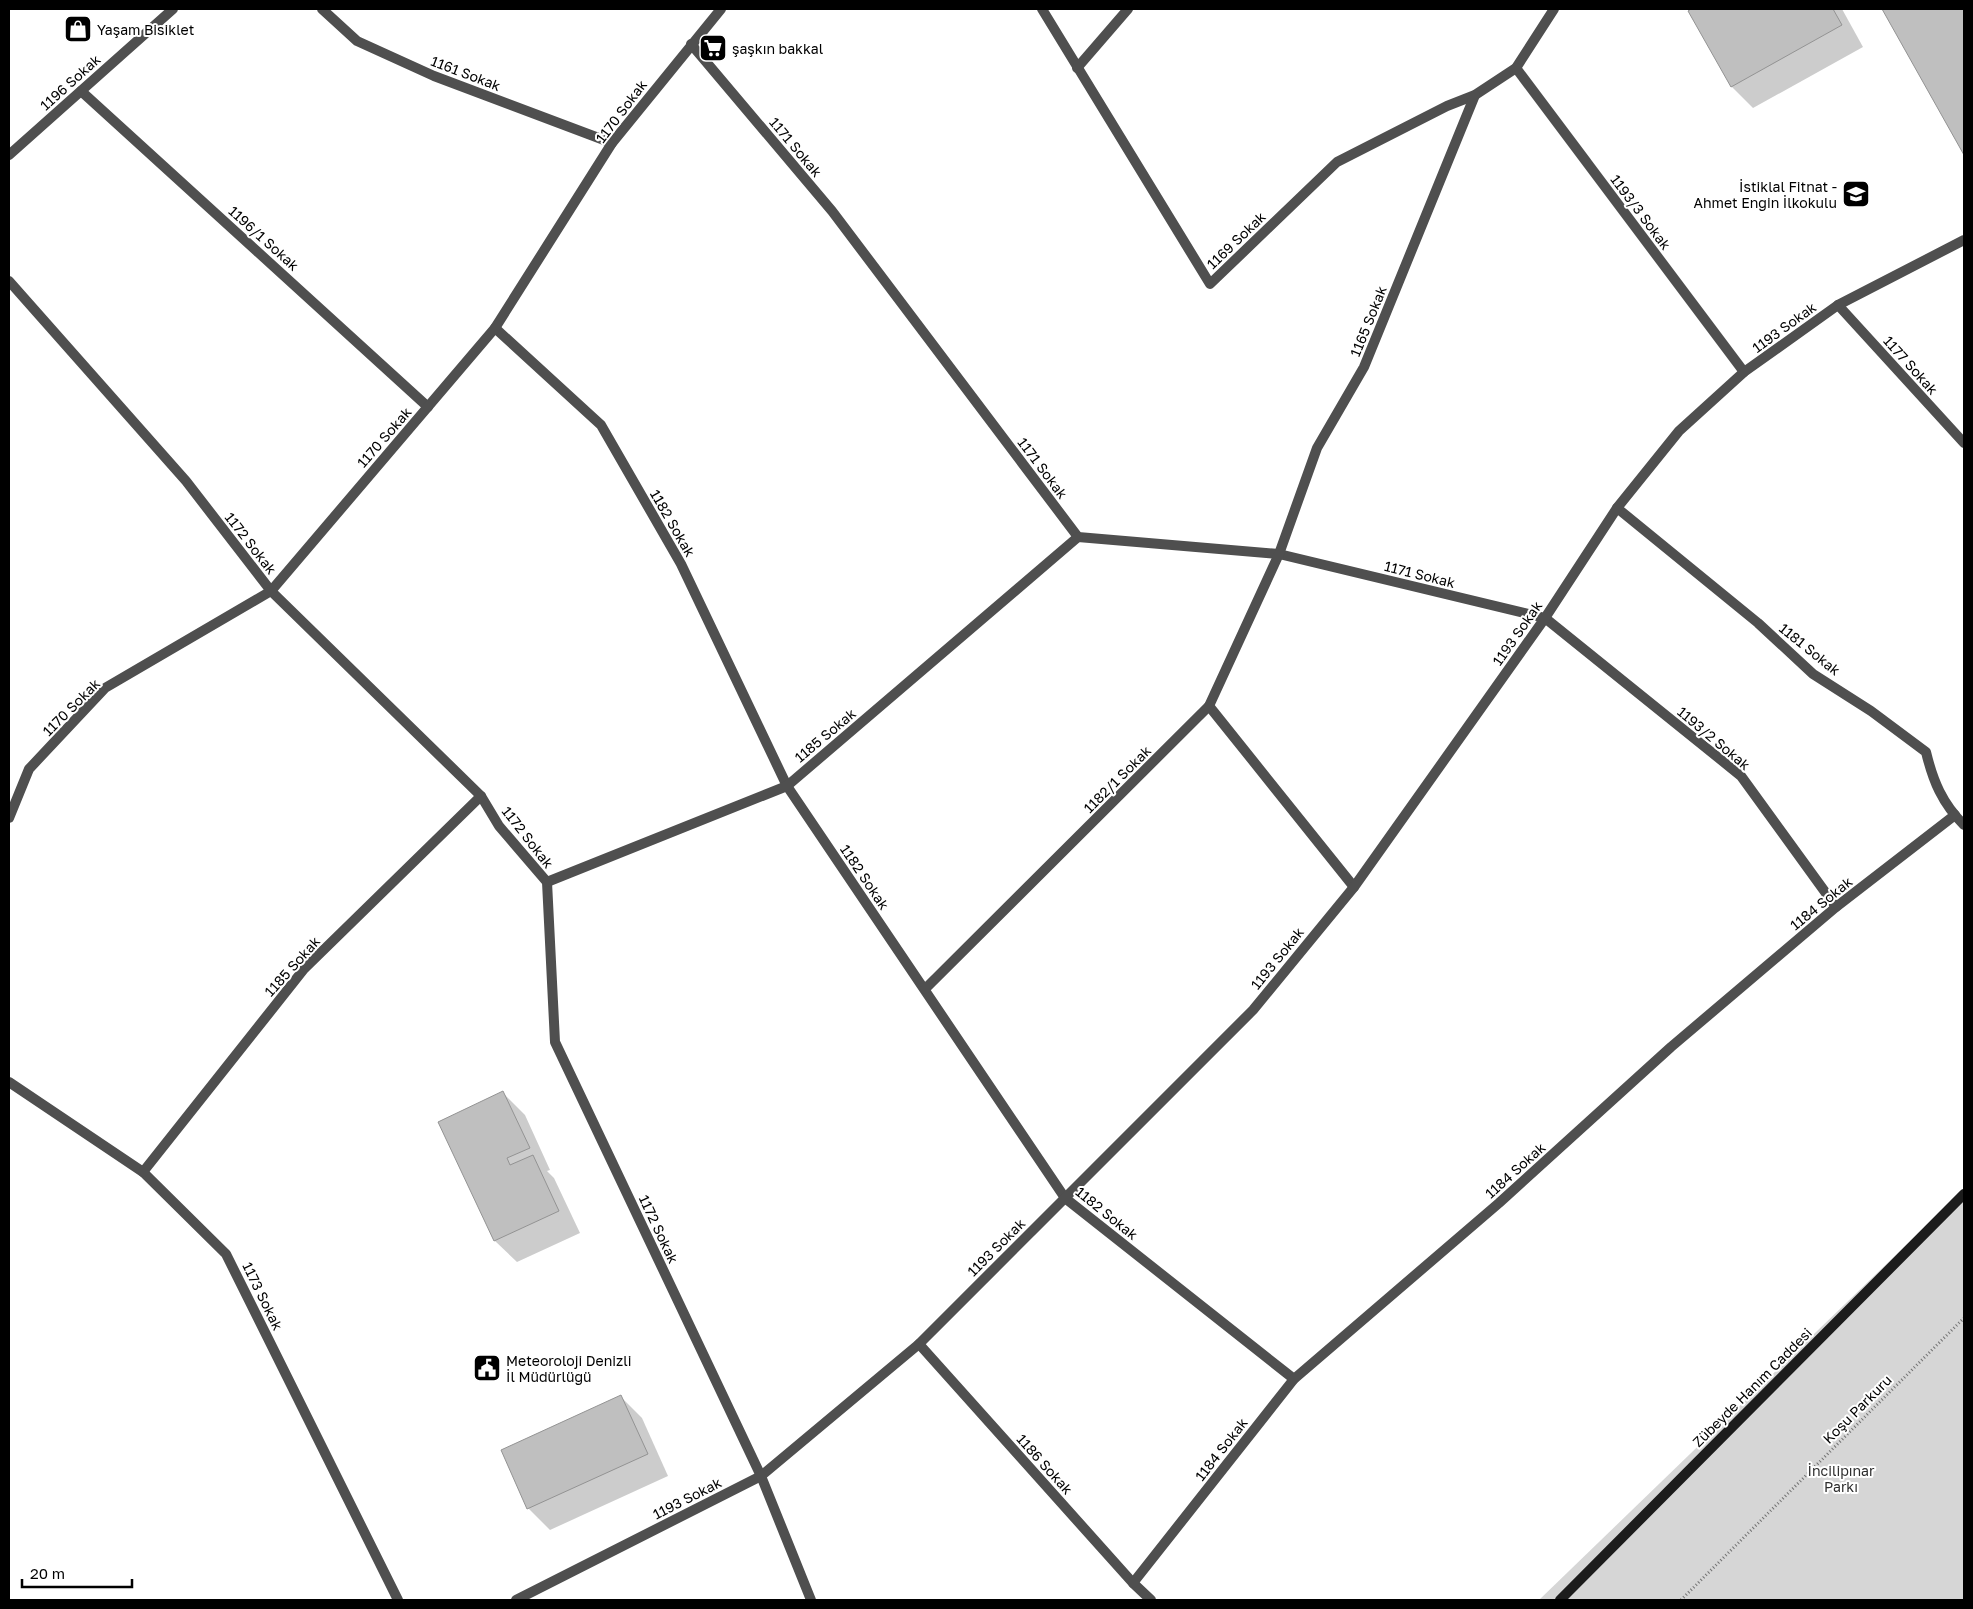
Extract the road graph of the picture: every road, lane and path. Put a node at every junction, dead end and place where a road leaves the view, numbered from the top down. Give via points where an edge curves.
1 (172, 9) edge
2 (322, 9) edge
3 (721, 9) edge
4 (1042, 9) edge
5 (1128, 9) edge
6 (1554, 9) edge
7 (690, 44) junction
8 (1077, 68) junction
9 (1516, 68) junction
10 (81, 90) junction
11 (1476, 95) junction
12 (612, 143) junction
13 (9, 155) edge
14 (1964, 240) edge
15 (9, 281) edge
16 (1838, 305) junction
17 (495, 328) junction
18 (1744, 372) junction
19 (428, 407) junction
20 (1964, 443) edge
21 (1617, 508) junction
22 (1078, 537) junction
23 (1279, 554) junction
24 (270, 591) junction
25 (1545, 618) junction
26 (1210, 706) junction
27 (786, 786) junction
28 (481, 796) junction
29 (1955, 815) junction
30 (9, 818) edge
31 (1964, 824) edge
32 (547, 882) junction
33 (1354, 886) junction
34 (1836, 907) junction
35 (925, 989) junction
36 (9, 1082) edge
37 (143, 1172) junction
38 (1964, 1194) edge
39 (1065, 1198) junction
40 (1964, 1318) edge
41 (919, 1344) junction
42 (1294, 1379) junction
43 (761, 1476) junction
44 (1133, 1583) junction
45 (398, 1600) edge
46 (516, 1600) edge
47 (811, 1600) edge
48 (1151, 1600) edge
49 (1560, 1600) edge
50 (1681, 1600) edge

1 - 10 street, 1196 Sokak
2 - 12 street, 1161 Sokak via 357,41 434,76
3 - 7 street, 1170 Sokak
4 - 8 street, 1169 Sokak
5 - 8 street
6 - 9 street
7 - 12 street, 1170 Sokak
7 - 22 street, 1171 Sokak via 832,211
8 - 11 street, 1169 Sokak via 1210,284 1337,162 1447,106
9 - 11 street
9 - 18 street, 1193/3 Sokak
10 - 13 street, 1196 Sokak
10 - 19 street, 1196/1 Sokak
11 - 23 street, 1165 Sokak via 1364,367 1317,448
12 - 17 street, 1170 Sokak
14 - 16 street, 1193 Sokak
15 - 24 street, 1172 Sokak via 186,481
16 - 18 street, 1193 Sokak
16 - 20 street, 1177 Sokak
17 - 19 street, 1170 Sokak
17 - 27 street, 1182 Sokak via 601,425 681,564
18 - 21 street, 1193 Sokak via 1679,430
19 - 24 street, 1170 Sokak
21 - 25 street, 1193 Sokak
21 - 29 street, 1181 Sokak via 1758,623 1813,674 1926,752 1933,782
22 - 23 street, 1171 Sokak
22 - 27 street, 1185 Sokak
23 - 25 street, 1171 Sokak
23 - 26 street, 1182/1 Sokak
24 - 28 street, 1172 Sokak
24 - 30 street, 1170 Sokak via 105,688 29,769
25 - 33 street, 1193 Sokak
25 - 34 street, 1193/2 Sokak via 1740,776
26 - 33 street
26 - 35 street, 1182/1 Sokak
27 - 32 street, 1185 Sokak
27 - 35 street, 1182 Sokak
28 - 32 street, 1172 Sokak via 499,826
28 - 37 street, 1185 Sokak via 304,969
29 - 31 street, 1181 Sokak
29 - 34 street, 1184 Sokak
32 - 43 street, 1172 Sokak via 555,1042
33 - 39 street, 1193 Sokak via 1253,1010
34 - 42 street, 1184 Sokak via 1671,1047 1499,1203
35 - 39 street, 1182 Sokak
36 - 37 street, 1173 Sokak
37 - 45 street, 1173 Sokak via 226,1254
38 - 49 main road, Zübeyde Hanım Caddesi
39 - 41 street, 1193 Sokak
39 - 42 street, 1182 Sokak
40 - 50 path, Koşu Parkuru
41 - 43 street, 1193 Sokak
41 - 44 street, 1186 Sokak
42 - 44 street, 1184 Sokak
43 - 46 street, 1193 Sokak
43 - 47 street, 1172 Sokak
44 - 48 street, 1186 Sokak

